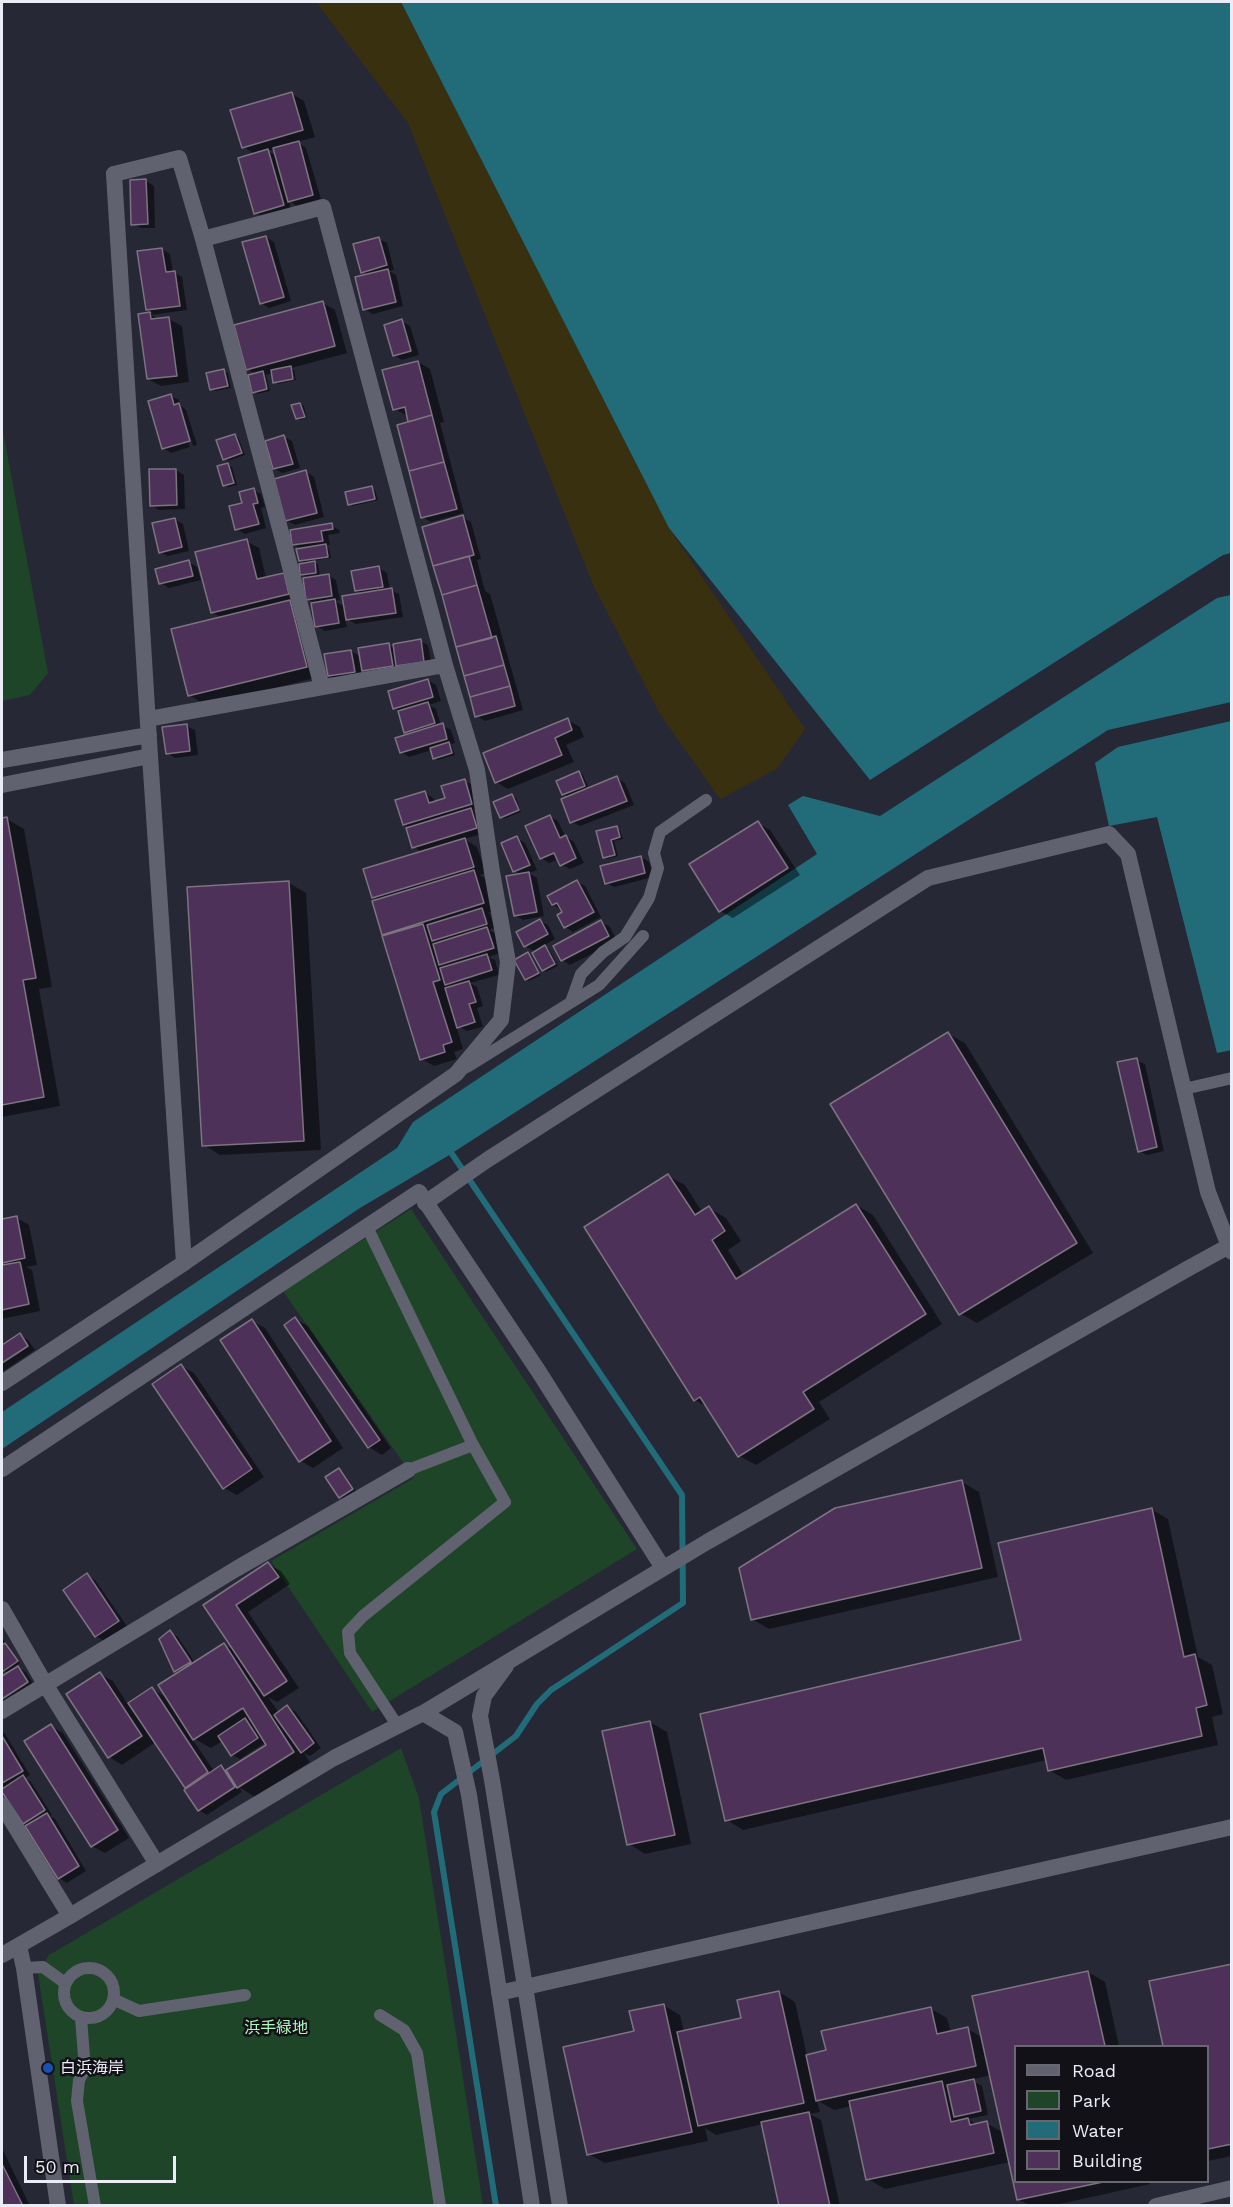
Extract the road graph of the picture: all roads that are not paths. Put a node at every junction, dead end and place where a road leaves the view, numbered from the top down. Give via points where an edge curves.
1 (203, 239) junction
2 (445, 665) junction
3 (322, 687) junction
4 (148, 727) junction
5 (150, 756) junction
6 (2, 760) edge
7 (2, 785) edge
8 (706, 800) dead end
9 (643, 936) dead end
10 (571, 1002) junction
11 (456, 1074) junction
12 (1232, 1078) edge
13 (1184, 1089) junction
14 (425, 1203) junction
15 (367, 1227) junction
16 (1231, 1247) edge
17 (184, 1263) junction
18 (2, 1383) edge
19 (473, 1445) junction
20 (2, 1469) edge
21 (408, 1470) joint
22 (663, 1568) junction
23 (2, 1609) edge
24 (512, 1658) junction
25 (45, 1684) junction
26 (454, 1694) junction
27 (2, 1711) edge
28 (423, 1713) junction
29 (480, 1716) junction
30 (397, 1725) junction
31 (2, 1805) edge
32 (1232, 1827) edge
33 (157, 1864) junction
34 (70, 1916) junction
35 (19, 1946) junction
36 (2, 1955) edge
37 (24, 1968) junction
38 (65, 1983) junction
39 (525, 1987) junction
40 (499, 1993) junction
41 (245, 1995) dead end
42 (115, 2000) junction
43 (380, 2015) dead end
44 (81, 2018) junction
45 (1232, 2188) edge
46 (58, 2205) edge
47 (95, 2205) edge
48 (440, 2205) edge
49 (532, 2205) edge
50 (560, 2205) edge
51 (1156, 2205) edge

1 - 2 street via 323,207
1 - 3 street
1 - 4 street via 179,158 114,174
2 - 3 street
2 - 11 street via 477,770 508,962 501,1020
3 - 4 street
4 - 5 street
4 - 6 street
5 - 7 street
5 - 17 street
8 - 10 lane via 660,832 654,853 658,868 648,898 625,937 581,974
9 - 10 lane via 599,985
10 - 11 lane
11 - 17 street
12 - 13 lane
13 - 14 street via 1128,854 1109,834 928,878
13 - 16 street via 1208,1192
14 - 15 street via 418,1192
14 - 22 street via 539,1372
15 - 19 lane
15 - 20 street
16 - 22 street
17 - 18 street
19 - 21 lane
19 - 30 lane via 505,1502 348,1632 350,1653
21 - 25 street
22 - 24 street
23 - 25 street
24 - 26 street
24 - 29 street via 484,1696
25 - 27 street
25 - 33 street
26 - 28 street
26 - 29 street
28 - 30 street
28 - 40 street via 455,1732 469,1795
29 - 39 street
30 - 33 street via 334,1758
31 - 34 street
32 - 39 street
33 - 34 street
34 - 35 street
35 - 36 street
35 - 37 street
37 - 38 lane via 43,1967
37 - 46 street
38 - 42 lane via 75,1971 90,1966 105,1972 114,1985
38 - 44 lane via 63,1997 69,2010
39 - 40 street
39 - 50 street
40 - 49 street
41 - 42 lane via 139,2011
42 - 44 lane via 102,2016
43 - 48 lane via 404,2030 417,2054
44 - 47 lane via 85,2069 79,2080 77,2101
45 - 51 street

